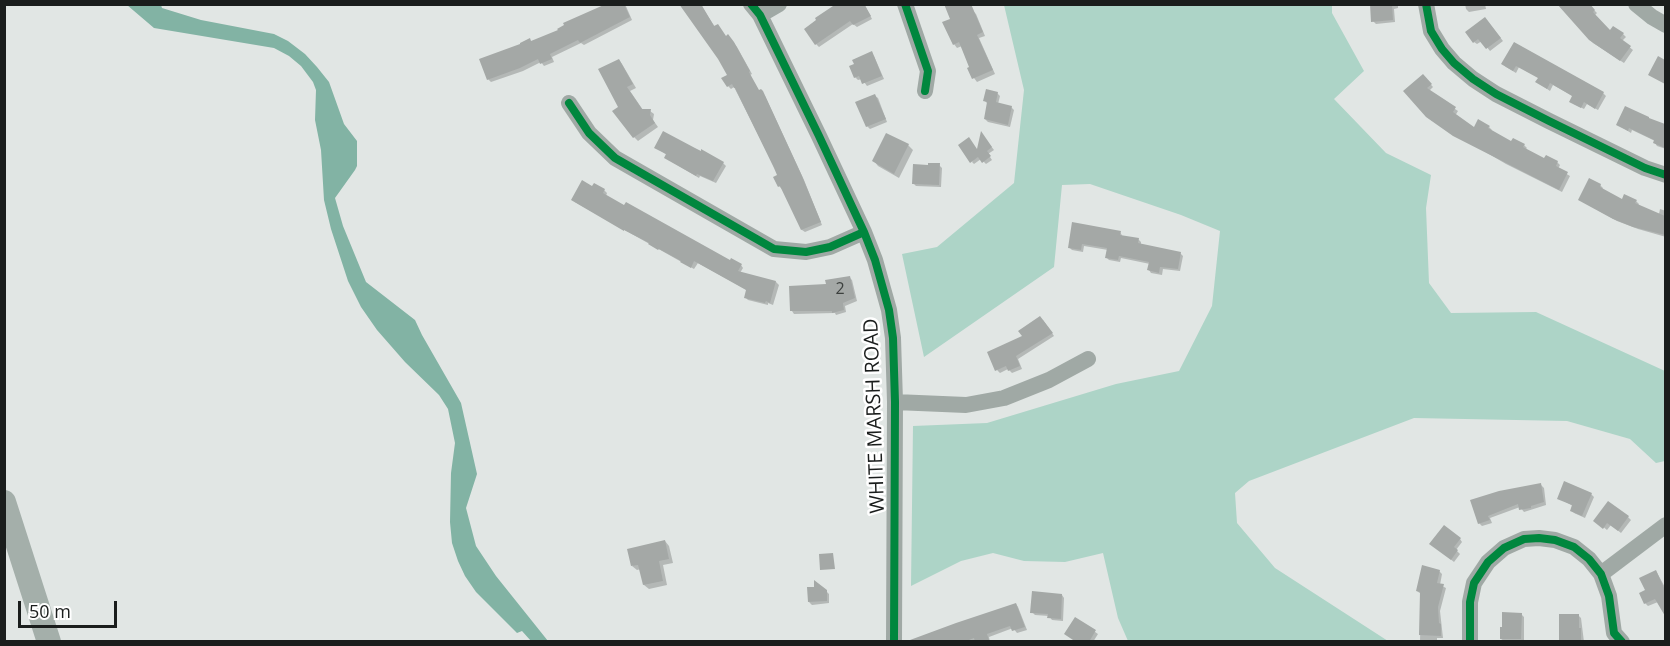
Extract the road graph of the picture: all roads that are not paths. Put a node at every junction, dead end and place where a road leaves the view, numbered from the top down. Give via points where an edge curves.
1 (779, 4) edge
2 (905, 4) edge
3 (1426, 4) edge
4 (1636, 4) edge
5 (755, 10) edge
6 (1665, 25) edge
7 (925, 91) dead end
8 (569, 103) dead end
9 (1665, 175) edge
10 (864, 232) junction
11 (1088, 359) dead end
12 (895, 402) junction
13 (4, 502) edge
14 (1665, 525) edge
15 (1601, 574) junction
16 (49, 642) edge
17 (894, 642) edge
18 (1470, 642) edge
19 (1622, 642) edge

1 - 5 street
2 - 7 street via 928,71
3 - 9 street via 1431,31 1442,49 1473,79 1538,116
4 - 6 street
5 - 10 street, WHITE MARSH ROAD
8 - 10 street via 589,133 615,158 774,249 806,252 830,247
10 - 12 street, WHITE MARSH ROAD via 889,310
11 - 12 street via 1004,398 966,405
12 - 17 street, WHITE MARSH ROAD
13 - 16 highway
14 - 15 street
15 - 18 street via 1589,559 1555,540 1524,539 1504,548 1488,562 1474,583
15 - 19 street via 1609,596 1614,633

